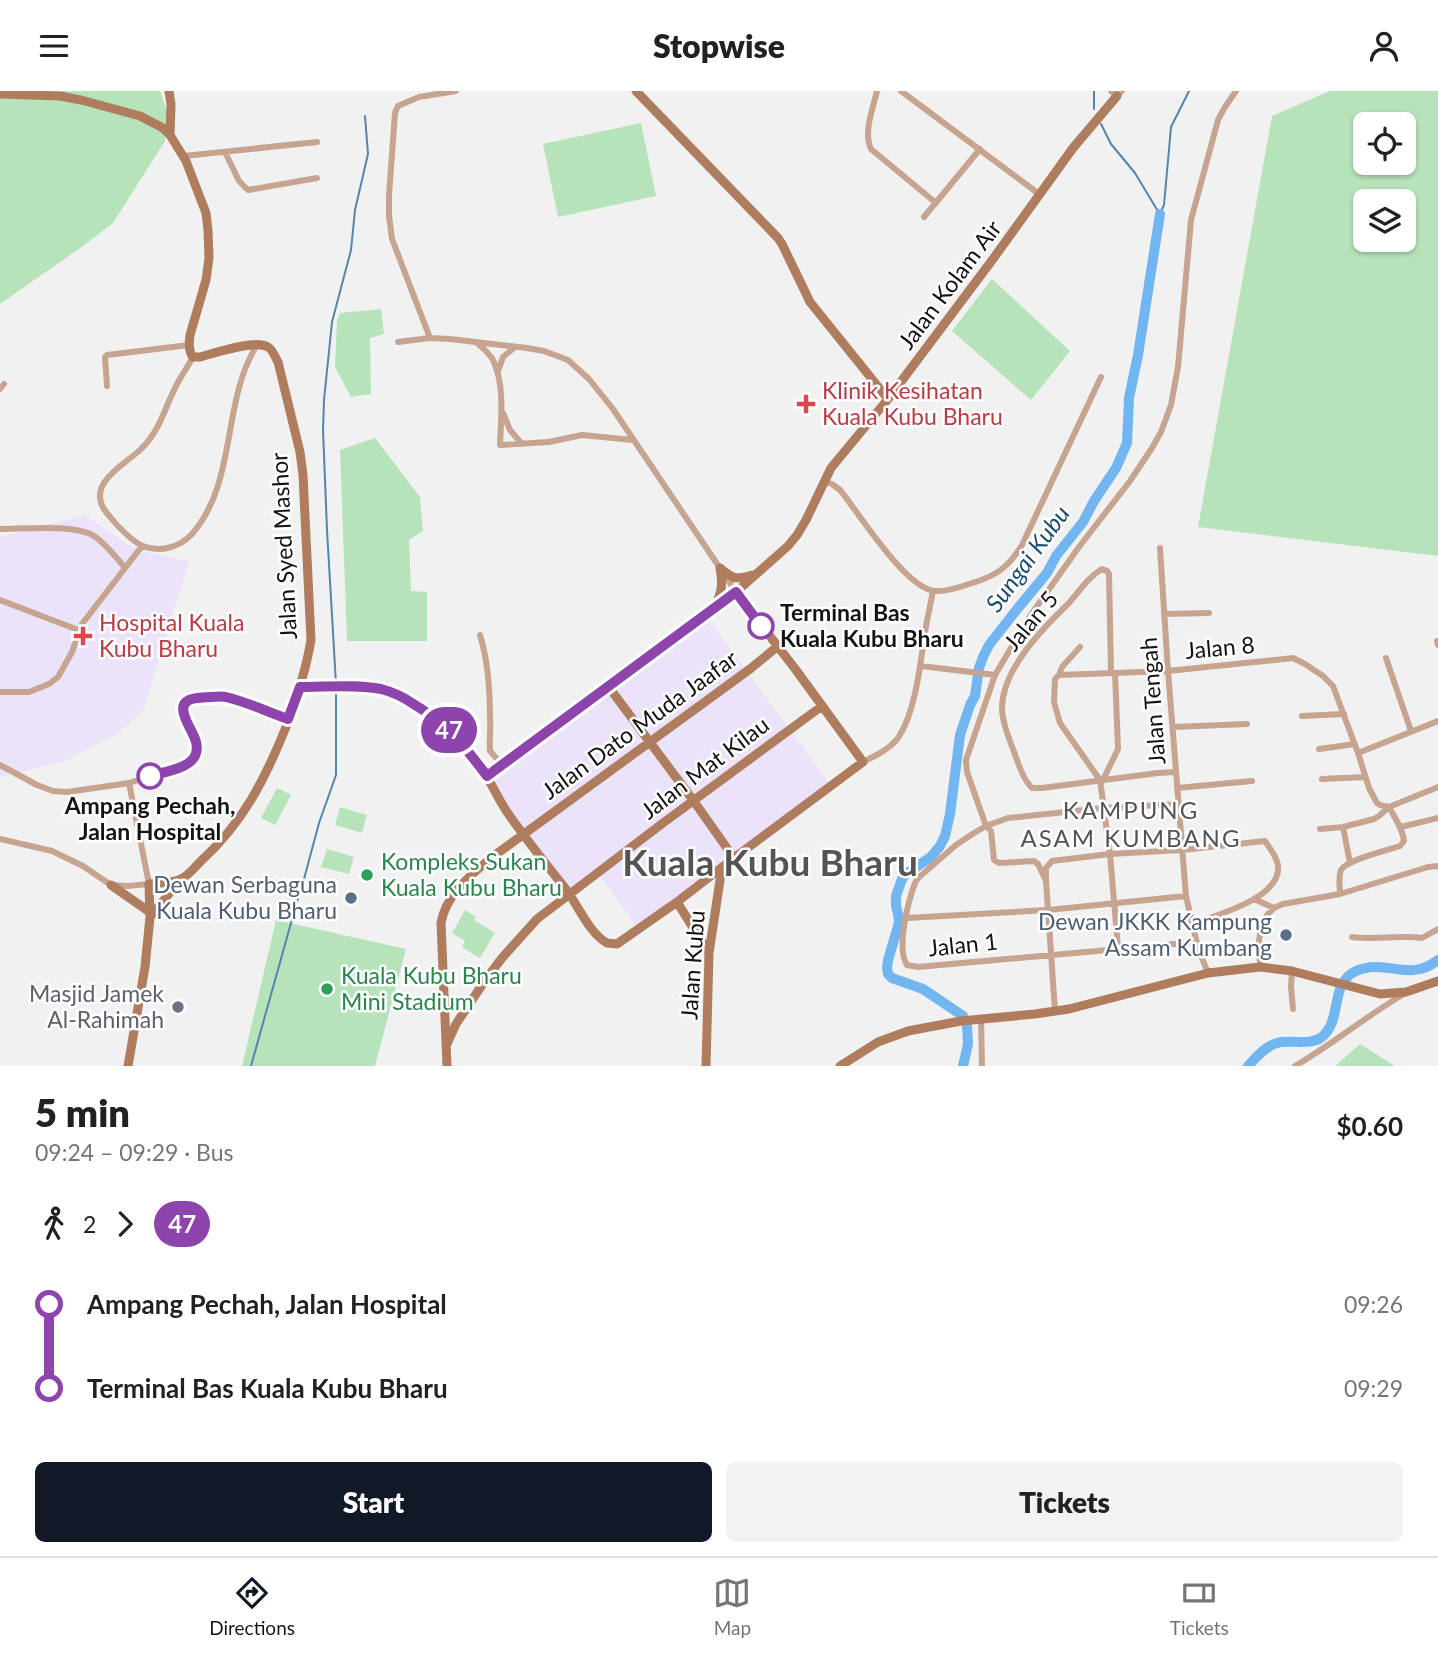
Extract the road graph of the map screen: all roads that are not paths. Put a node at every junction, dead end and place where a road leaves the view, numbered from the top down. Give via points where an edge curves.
1 (169, 91) edge
2 (456, 91) edge
3 (636, 91) edge
4 (877, 91) edge
5 (901, 91) edge
6 (1236, 91) edge
7 (1117, 93) edge
8 (0, 94) edge
9 (418, 94) edge
10 (170, 135) junction
11 (317, 142) dead end
12 (980, 149) junction
13 (225, 152) junction
14 (184, 156) junction
15 (317, 178) dead end
16 (1039, 194) junction
17 (936, 203) junction
18 (924, 217) dead end
19 (430, 338) junction
20 (398, 342) dead end
21 (477, 342) junction
22 (189, 345) junction
23 (257, 345) junction
24 (517, 346) junction
25 (193, 357) junction
26 (497, 373) junction
27 (1101, 377) dead end
28 (107, 386) dead end
29 (888, 399) junction
30 (501, 408) junction
31 (632, 440) junction
32 (522, 444) junction
33 (824, 481) junction
34 (0, 529) edge
35 (142, 546) junction
36 (1160, 548) dead end
37 (125, 568) junction
38 (720, 568) junction
39 (755, 577) junction
40 (933, 591) junction
41 (736, 592) junction
42 (0, 600) edge
43 (718, 605) junction
44 (746, 605) junction
45 (1209, 613) dead end
46 (1164, 614) junction
47 (81, 631) junction
48 (480, 635) dead end
49 (778, 646) junction
50 (1080, 647) dead end
51 (1386, 658) dead end
52 (921, 666) junction
53 (1168, 671) junction
54 (1113, 673) junction
55 (995, 675) junction
56 (1059, 675) junction
57 (608, 686) junction
58 (300, 687) junction
59 (0, 692) edge
60 (822, 706) junction
61 (1344, 714) junction
62 (1302, 716) dead end
63 (288, 719) junction
64 (1438, 721) edge
65 (1247, 724) dead end
66 (1173, 727) junction
67 (1411, 731) junction
68 (650, 742) junction
69 (1355, 744) junction
70 (1319, 748) dead end
71 (1358, 753) junction
72 (863, 762) junction
73 (0, 765) edge
74 (502, 765) junction
75 (1176, 772) junction
76 (487, 776) junction
77 (1365, 776) junction
78 (1322, 779) dead end
79 (1101, 780) junction
80 (1252, 781) dead end
81 (129, 783) junction
82 (1438, 786) edge
83 (1177, 788) junction
84 (693, 800) junction
85 (1179, 804) junction
86 (1389, 807) junction
87 (1103, 809) junction
88 (1438, 818) edge
89 (986, 826) junction
90 (1343, 827) junction
91 (1401, 827) junction
92 (1320, 829) dead end
93 (523, 834) junction
94 (0, 839) edge
95 (1182, 850) junction
96 (1110, 854) junction
97 (734, 857) junction
98 (1350, 863) junction
99 (1438, 866) edge
100 (722, 867) junction
101 (181, 879) junction
102 (1046, 881) junction
103 (149, 884) junction
104 (111, 885) junction
105 (570, 894) junction
106 (1340, 894) junction
107 (1186, 896) junction
108 (1254, 899) junction
109 (677, 902) junction
110 (1114, 903) junction
111 (1274, 908) junction
112 (1048, 910) junction
113 (663, 912) junction
114 (151, 915) junction
115 (687, 918) junction
116 (906, 918) junction
117 (713, 922) junction
118 (1194, 923) junction
119 (1438, 929) edge
120 (696, 930) junction
121 (1352, 937) dead end
122 (1197, 942) junction
123 (1118, 948) junction
124 (709, 953) junction
125 (1050, 954) junction
126 (1260, 967) junction
127 (1292, 971) junction
128 (1208, 973) junction
129 (1438, 981) edge
130 (1406, 992) junction
131 (1293, 1009) dead end
132 (1055, 1011) junction
133 (981, 1018) junction
134 (444, 1024) junction
135 (456, 1024) junction
136 (446, 1046) junction
137 (855, 1062) edge
138 (128, 1066) edge
139 (447, 1066) edge
140 (706, 1066) edge
141 (840, 1066) edge
142 (982, 1066) edge
143 (1295, 1066) edge

1 - 10 street
2 - 9 street
3 - 29 street via 778,238 810,302
4 - 17 street via 868,137 871,149
5 - 12 street
6 - 55 street via 1218,120 1191,220 1178,367 1161,432 1030,616
7 - 16 street, Jalan Kolam Air
8 - 10 street via 81,100 140,117
9 - 19 street via 396,109 389,216 395,249
10 - 14 street
11 - 13 street
12 - 16 street
12 - 17 street
13 - 14 street
13 - 15 street via 248,190
14 - 22 street via 206,213 209,258
16 - 29 street, Jalan Kolam Air
17 - 18 street
19 - 20 street
19 - 21 street
21 - 24 street
21 - 26 street via 492,358
22 - 25 street
22 - 28 street via 107,355
23 - 25 street
23 - 35 street via 242,376 221,479 209,507 192,534 173,547
23 - 58 street, Jalan Syed Mashor via 268,347 278,362 303,475 311,639
24 - 26 street via 503,357
24 - 31 street via 557,355 580,370
25 - 35 street via 152,436 106,479 100,492 104,509
26 - 30 street
27 - 40 street via 1013,560 988,578
29 - 33 street, Jalan Kolam Air
30 - 32 street
30 - 32 street via 500,445
31 - 32 street via 582,435
31 - 38 street
33 - 39 street, Jalan Kolam Air via 797,535
33 - 40 street via 840,490 910,576
34 - 37 street via 85,532 101,541
35 - 37 street
36 - 46 street, Jalan Tengah
37 - 47 street
38 - 39 street via 733,578
38 - 41 street
38 - 43 street
39 - 41 street, Jalan Kolam Air
39 - 44 street
40 - 52 street
41 - 43 street, Jalan Kolam Air
41 - 44 street
42 - 47 street
43 - 44 street
43 - 57 street, Jalan Kolam Air
44 - 49 street
45 - 46 street
46 - 53 street, Jalan Tengah
47 - 59 street via 54,681 29,692
48 - 74 street via 488,686 490,751
49 - 60 street
49 - 68 street, Jalan Dato Muda Jaafar
50 - 56 street
51 - 67 street
52 - 55 street
52 - 72 street via 897,739
53 - 54 street, Jalan 8
53 - 61 street, Jalan 8 via 1293,658 1333,686
53 - 66 street, Jalan Tengah
54 - 56 street, Jalan 8
54 - 79 street via 1118,749
54 - 79 street, Jalan 5 via 1109,574 1102,569 1021,656 1002,709 1007,734 1030,787
55 - 89 street via 966,760
56 - 79 street via 1054,685 1056,713
57 - 68 street
57 - 74 street, Jalan Kolam Air
58 - 63 street, Jalan Syed Mashor
58 - 76 street via 381,689 405,699 428,712 460,741
60 - 72 street
60 - 84 street, Jalan Mat Kilau
61 - 62 street
61 - 69 street
63 - 81 street via 225,697 191,698 183,708 195,740 192,759
63 - 101 street, Jalan Syed Mashor via 271,765 241,816
64 - 67 street
65 - 66 street
66 - 75 street, Jalan Tengah
67 - 71 street
68 - 84 street
68 - 93 street, Jalan Dato Muda Jaafar
69 - 70 street
69 - 71 street
71 - 77 street
72 - 97 street
73 - 81 street via 53,791
74 - 76 street, Jalan Kolam Air
75 - 79 street, Jalan 5
75 - 83 street, Jalan Tengah
76 - 93 street
77 - 78 street
77 - 86 street via 1377,803
79 - 87 street
80 - 83 street
81 - 103 street
82 - 86 street
83 - 85 street, Jalan Tengah
84 - 97 street
84 - 105 street, Jalan Mat Kilau
85 - 87 street, Jalan 1
85 - 95 street, Jalan Tengah
86 - 90 street via 1379,816
86 - 91 street
87 - 89 street, Jalan 1 via 1016,817
87 - 96 street
88 - 91 street
89 - 102 street via 991,831 994,860 1034,861
89 - 116 street, Jalan 1 via 918,878
90 - 92 street
90 - 98 street
91 - 98 street via 1404,839 1400,846
93 - 105 street
93 - 134 street, Jalan Dato Muda Jaafar via 462,883 446,907 441,923
94 - 104 street via 52,851
95 - 96 street
95 - 107 street, Jalan Tengah
95 - 108 street via 1265,841 1276,857 1277,878
96 - 102 street via 1052,862 1046,868
96 - 110 street
97 - 100 street
98 - 106 street via 1341,869
99 - 106 street
100 - 109 street
100 - 117 street, Jalan Kubu
101 - 103 street
101 - 114 street, Jalan Syed Mashor
102 - 112 street
103 - 104 street
103 - 114 street
104 - 114 street
105 - 113 street via 607,943 617,944
105 - 135 street, Jalan Mat Kilau via 523,934
106 - 111 street
107 - 110 street
107 - 118 street, Jalan Tengah
108 - 111 street
108 - 118 street
109 - 113 street
109 - 115 street
110 - 112 street
110 - 123 street
111 - 126 street via 1262,925
112 - 116 street
112 - 125 street
113 - 115 street
114 - 138 street
115 - 120 street
116 - 125 street, Jalan 1 via 904,958 911,966
117 - 120 street
117 - 124 street, Jalan Kubu
118 - 122 street, Jalan Tengah
119 - 121 street via 1422,938
120 - 124 street
122 - 123 street, Jalan 1
122 - 128 street, Jalan Tengah
123 - 125 street, Jalan 1
124 - 140 street, Jalan Kubu
125 - 132 street
126 - 127 street
126 - 128 street
127 - 130 street via 1380,994
127 - 131 street
128 - 132 street
129 - 130 street
130 - 143 street
132 - 133 street
133 - 137 street via 894,1035
133 - 142 street
134 - 135 street
134 - 136 street, Jalan Dato Muda Jaafar
135 - 136 street, Jalan Mat Kilau
136 - 139 street, Jalan Dato Muda Jaafar
137 - 141 street

